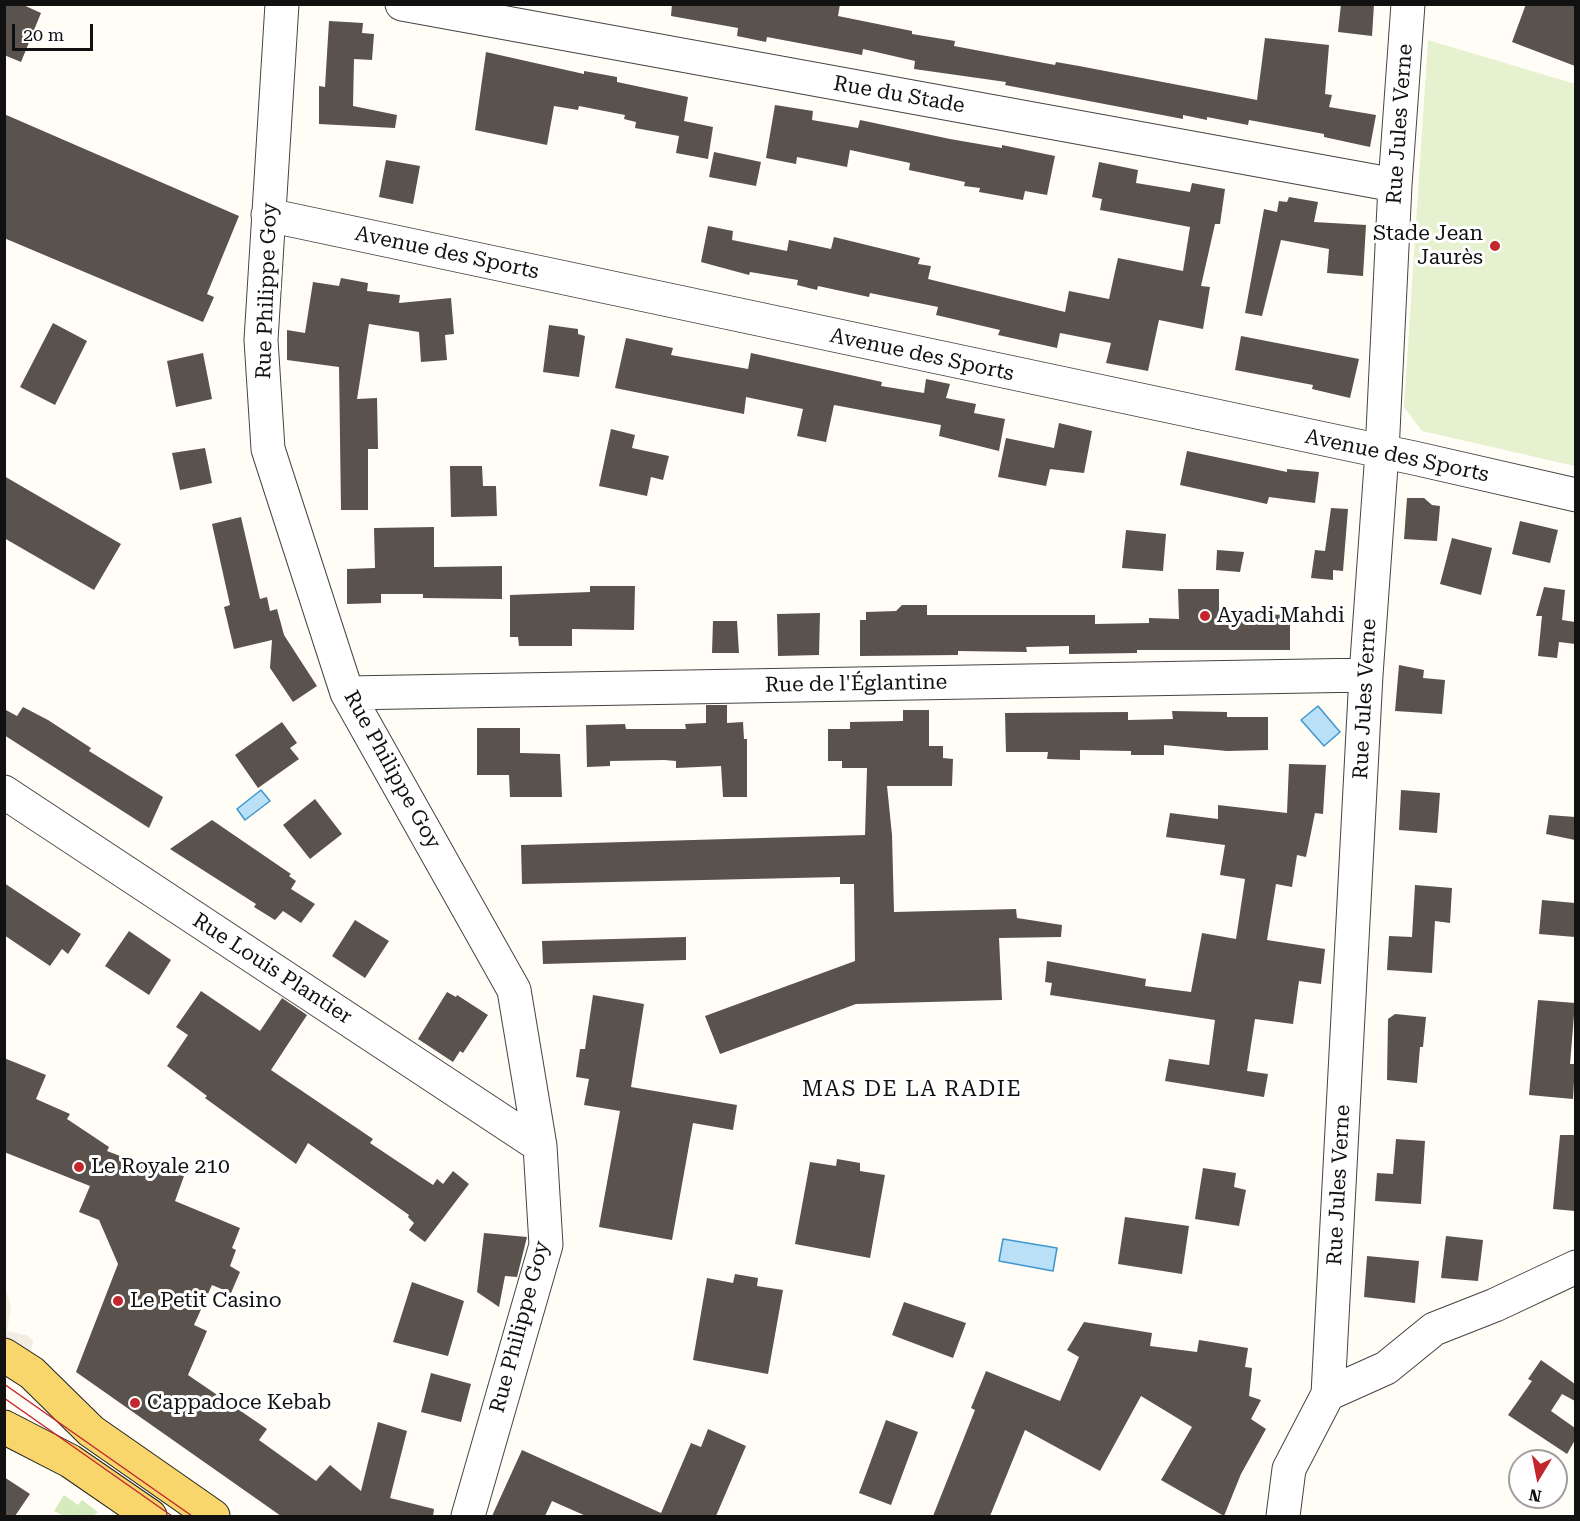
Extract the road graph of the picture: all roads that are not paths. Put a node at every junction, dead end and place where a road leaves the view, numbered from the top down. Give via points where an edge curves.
1 (282, 4) edge
2 (402, 4) edge
3 (1408, 4) edge
4 (1395, 185) junction
5 (268, 215) junction
6 (1382, 452) junction
7 (1575, 495) edge
8 (1366, 675) junction
9 (347, 693) junction
10 (4, 792) edge
11 (540, 1146) junction
12 (1575, 1267) edge
13 (4, 1355) edge
14 (1328, 1394) junction
15 (4, 1427) edge
16 (150, 1516) edge
17 (213, 1516) edge
18 (468, 1516) edge
19 (1283, 1516) edge

1 - 5 street, Rue Philippe Goy
2 - 4 street, Rue du Stade
3 - 4 street, Rue Jules Verne
4 - 6 street, Rue Jules Verne
5 - 6 street, Avenue des Sports
5 - 9 street, Rue Philippe Goy via 261,340 268,449
6 - 7 street, Avenue des Sports
6 - 8 street, Rue Jules Verne
8 - 9 street, Rue de l'Églantine
8 - 14 street, Rue Jules Verne
9 - 11 street, Rue Philippe Goy via 513,990
10 - 11 street, Rue Louis Plantier
11 - 18 street, Rue Philippe Goy via 546,1245
12 - 14 street via 1434,1329 1386,1368
13 - 17 main road via 32,1373 91,1431
14 - 19 street via 1289,1469
15 - 16 main road via 70,1461

